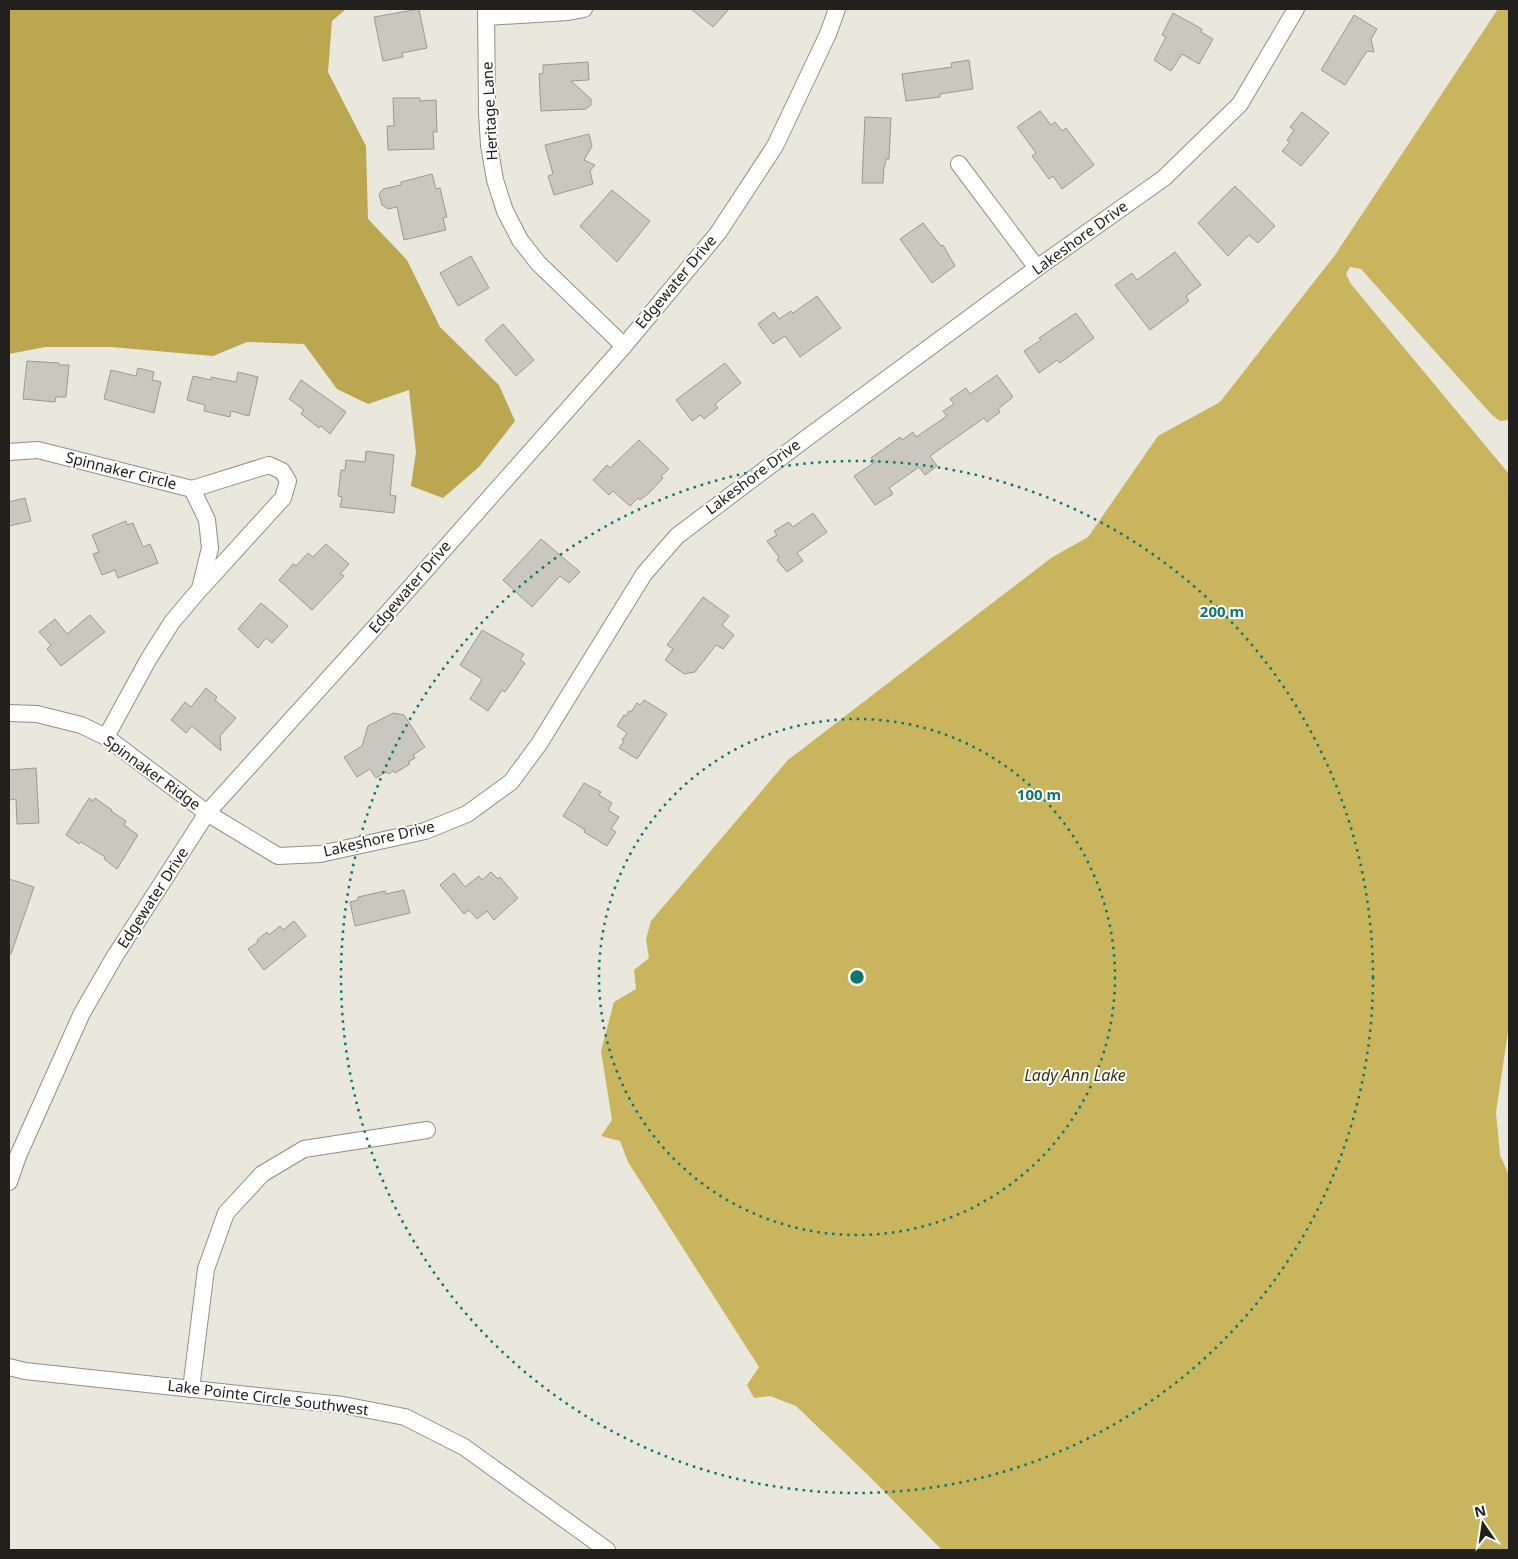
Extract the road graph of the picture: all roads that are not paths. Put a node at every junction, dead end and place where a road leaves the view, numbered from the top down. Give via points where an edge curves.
1 (584, 9) edge
2 (837, 9) edge
3 (1293, 10) edge
4 (486, 13) edge
5 (959, 164) dead end
6 (1037, 268) junction
7 (624, 346) junction
8 (9, 452) edge
9 (192, 489) junction
10 (200, 589) junction
11 (9, 712) edge
12 (106, 737) junction
13 (208, 813) junction
14 (427, 1130) dead end
15 (9, 1182) edge
16 (9, 1367) edge
17 (191, 1389) junction
18 (605, 1550) edge

1 - 4 street
2 - 7 street, Edgewater Drive via 775,146 718,232
3 - 6 street, Lakeshore Drive via 1240,104 1164,178
4 - 7 street, Heritage Lane via 489,145 505,211 520,240 538,264
5 - 6 street
6 - 13 street, Lakeshore Drive via 676,536 644,574 544,736 511,782 467,814 426,831 320,854 278,856
7 - 13 street, Edgewater Drive
8 - 9 street, Spinnaker Circle via 38,450
9 - 10 street, Spinnaker Circle via 207,520 210,548
9 - 10 street via 269,465 282,471 288,481 283,498
10 - 12 street, Spinnaker Circle via 172,622
11 - 12 street, Spinnaker Ridge via 37,714 81,726
12 - 13 street, Spinnaker Ridge
13 - 15 street, Edgewater Drive via 82,1014
14 - 17 street via 304,1149 262,1174 226,1213 206,1269
16 - 17 street, Lake Pointe Circle Southwest
17 - 18 street, Lake Pointe Circle Southwest via 343,1405 405,1417 464,1447

